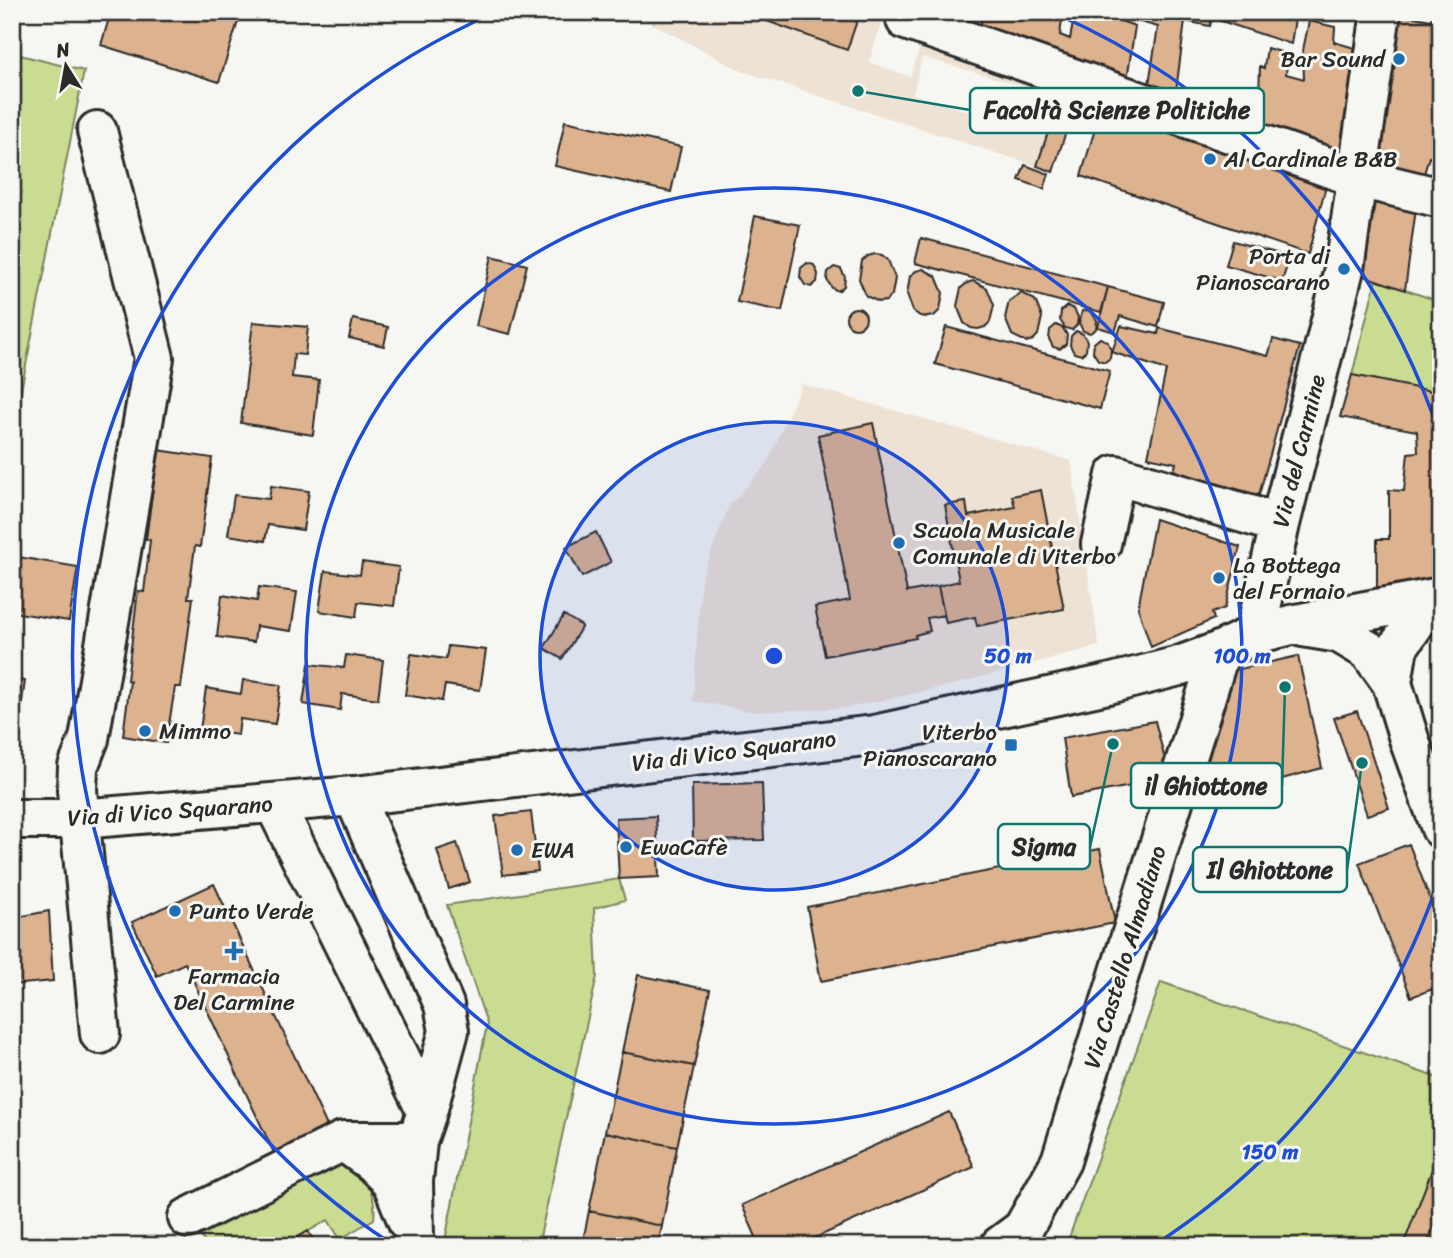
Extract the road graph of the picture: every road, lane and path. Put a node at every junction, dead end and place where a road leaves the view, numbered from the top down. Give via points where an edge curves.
1 (908, 12) edge
2 (1381, 12) edge
3 (97, 131) dead end
4 (1356, 196) junction
5 (1441, 198) edge
6 (1280, 524) junction
7 (1101, 544) dead end
8 (1441, 600) edge
9 (1273, 629) junction
10 (1220, 650) junction
11 (1392, 683) junction
12 (354, 796) junction
13 (274, 803) junction
14 (12, 819) edge
15 (80, 819) junction
16 (1441, 828) edge
17 (100, 1034) dead end
18 (422, 1126) junction
19 (343, 1142) junction
20 (402, 1182) junction
21 (188, 1218) dead end
22 (415, 1243) edge
23 (1000, 1246) edge

1 - 4 street via 906,20
2 - 4 street, Via del Carmine
3 - 15 street via 154,358 89,738 94,790
4 - 5 street
4 - 6 street, Via del Carmine via 1341,283
6 - 7 street via 1116,475
6 - 9 street, Via del Carmine
8 - 9 street, Via di Vico Squarano
8 - 11 street via 1420,616 1398,647
9 - 10 street, Via di Vico Squarano
9 - 11 street via 1339,633 1369,651
10 - 12 street, Via di Vico Squarano via 1108,684 874,735
10 - 23 street, Via Castello Almadiano via 1062,1161 1023,1229
11 - 16 street
12 - 13 street, Via di Vico Squarano
12 - 18 street via 444,1004 449,1031
13 - 15 street, Via di Vico Squarano
13 - 18 street
14 - 15 street, Via di Vico Squarano
15 - 17 street
18 - 19 street
18 - 20 street
19 - 20 street
19 - 21 street
20 - 22 street

